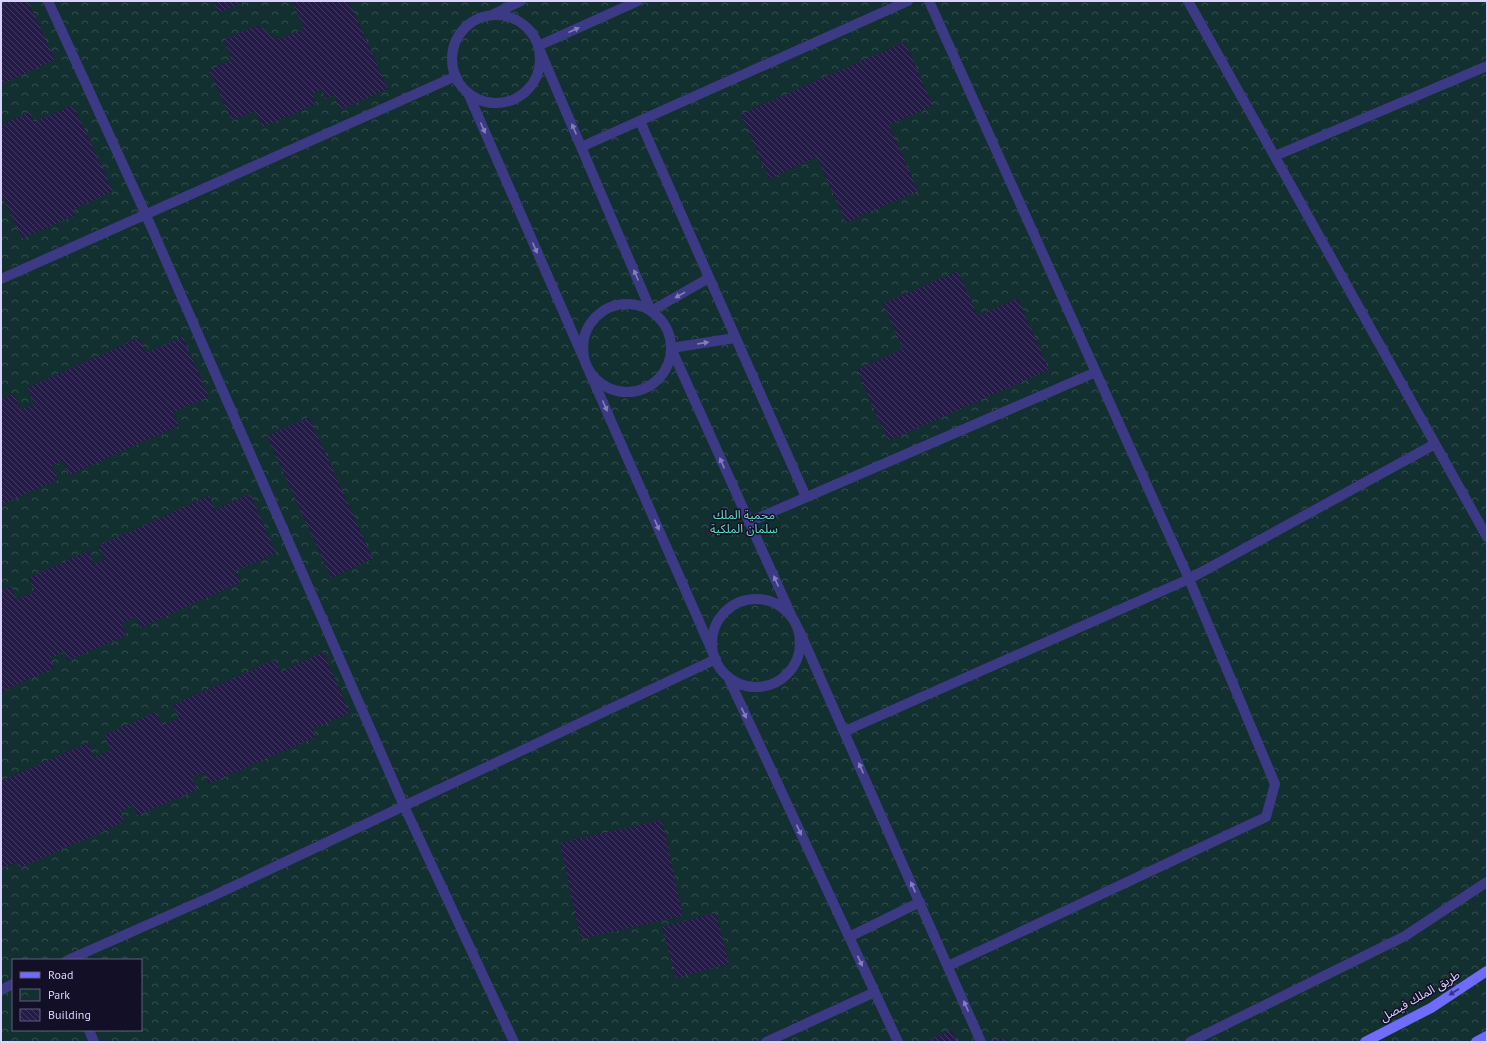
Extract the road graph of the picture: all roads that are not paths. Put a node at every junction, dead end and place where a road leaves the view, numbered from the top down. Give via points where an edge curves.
1 (48, 1) edge
2 (521, 1) edge
3 (638, 1) edge
4 (908, 1) edge
5 (929, 1) edge
6 (1188, 1) edge
7 (492, 15) junction
8 (538, 46) junction
9 (1487, 66) edge
10 (456, 76) junction
11 (468, 93) junction
12 (640, 121) junction
13 (582, 147) junction
14 (1275, 156) junction
15 (146, 215) junction
16 (709, 278) junction
17 (1, 279) edge
18 (651, 311) junction
19 (735, 338) junction
20 (671, 348) junction
21 (583, 357) junction
22 (589, 371) junction
23 (1096, 372) junction
24 (1435, 444) junction
25 (806, 497) junction
26 (749, 522) junction
27 (1487, 537) edge
28 (1189, 579) junction
29 (792, 617) junction
30 (799, 630) junction
31 (715, 656) junction
32 (728, 677) junction
33 (845, 731) junction
34 (404, 806) junction
35 (1487, 882) edge
36 (920, 902) junction
37 (849, 937) junction
38 (70, 959) edge
39 (948, 966) junction
40 (1487, 971) edge
41 (12, 984) edge
42 (1, 990) edge
43 (875, 992) junction
44 (89, 1031) edge
45 (1487, 1036) edge
46 (94, 1042) edge
47 (514, 1042) edge
48 (766, 1042) edge
49 (898, 1042) edge
50 (982, 1042) edge
51 (1190, 1042) edge
52 (1365, 1042) edge
53 (1476, 1042) edge

1 - 15 street
2 - 7 street
8 -> 3 street
4 - 12 street
5 - 23 street
6 - 14 street
7 - 8 street via 507,16 520,22 532,32
7 - 10 street via 478,18 466,27 457,39 452,53
8 - 11 street via 538,74 531,86 520,96 508,102 494,103 480,100
13 -> 8 street
9 - 14 street
10 - 11 street
10 - 15 street
11 -> 21 street
12 - 13 street
12 - 16 street
18 -> 13 street
14 - 24 street
15 - 17 street
15 - 34 street
16 -> 18 street
16 - 19 street
18 - 20 street via 662,321 669,334
18 - 21 street via 638,305 608,307 596,316 587,328 583,342
20 -> 19 street
19 - 25 street
20 - 22 street via 662,375 651,385 638,391 610,389 598,382
26 -> 20 street
21 - 22 street
22 -> 31 street
23 - 25 street
23 - 28 street
24 - 27 street
24 - 28 street
25 - 26 street
29 -> 26 street
28 - 33 street
28 - 39 street via 1275,784 1266,816
29 - 30 street
29 - 31 street via 781,606 767,600 752,599 738,603 726,611 717,623 713,638
30 - 32 street via 798,658 791,671 781,680 768,686 754,688 740,685
30 - 33 street
31 - 32 street via 718,667
31 - 34 street
32 -> 37 street
36 -> 33 street
34 - 38 street via 215,895
34 - 47 street
35 - 51 street via 1405,936
36 - 37 street
36 - 39 street
37 -> 43 street
50 -> 39 street
40 -> 52 main road, طريق الملك فيصل via 1431,1008
41 - 42 street
43 - 48 street
43 - 49 street
44 - 46 street
45 - 53 main road

